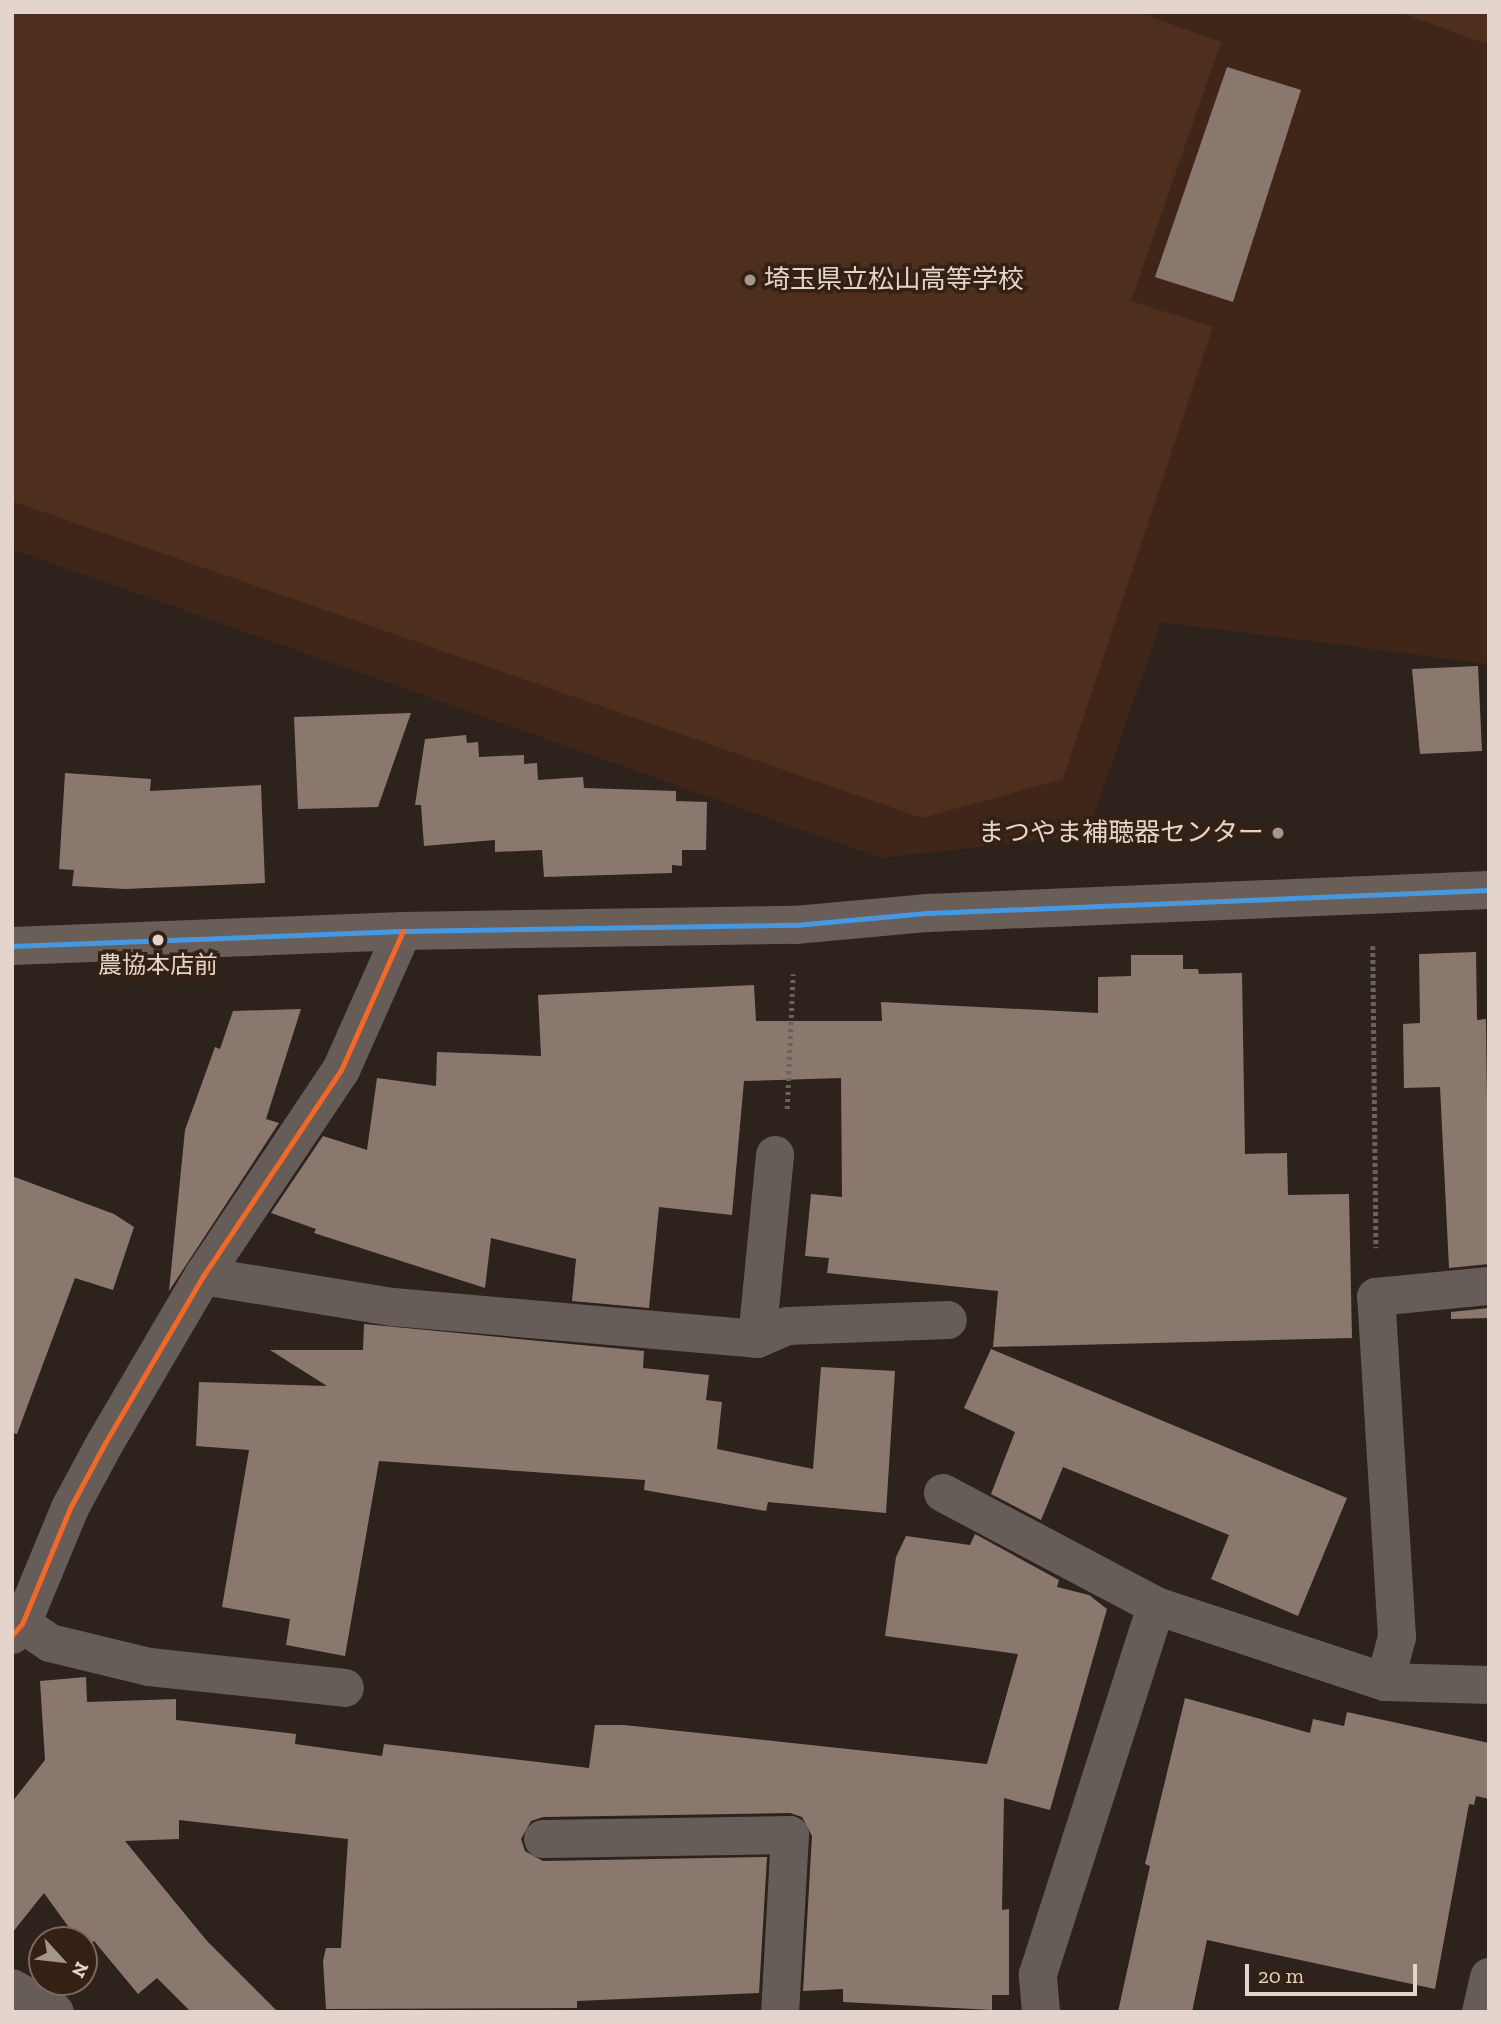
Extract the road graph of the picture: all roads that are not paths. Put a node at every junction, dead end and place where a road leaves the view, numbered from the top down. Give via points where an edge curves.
1 (1489, 890) edge
2 (403, 931) junction
3 (12, 946) edge
4 (775, 1155) road end
5 (203, 1276) junction
6 (1489, 1286) edge
7 (948, 1320) dead end
8 (757, 1339) junction
9 (943, 1493) dead end
10 (1156, 1606) junction
11 (17, 1630) edge
12 (1385, 1682) junction
13 (1489, 1685) edge
14 (345, 1688) dead end
15 (543, 1839) dead end
16 (1489, 1977) edge
17 (12, 1988) edge
18 (55, 2012) edge
19 (780, 2012) edge
20 (1041, 2012) edge
21 (1481, 2012) edge

1 - 2 main road via 928,913 794,925
2 - 3 main road
2 - 5 street via 341,1070
4 - 8 street
5 - 8 street via 393,1307
5 - 11 street via 70,1508
6 - 12 street via 1376,1297 1397,1637
7 - 8 street via 787,1326
9 - 10 street
10 - 12 street
10 - 20 street via 1038,1974
11 - 14 street via 50,1643 149,1667
12 - 13 street
15 - 19 street via 790,1835
16 - 21 street
17 - 18 street

